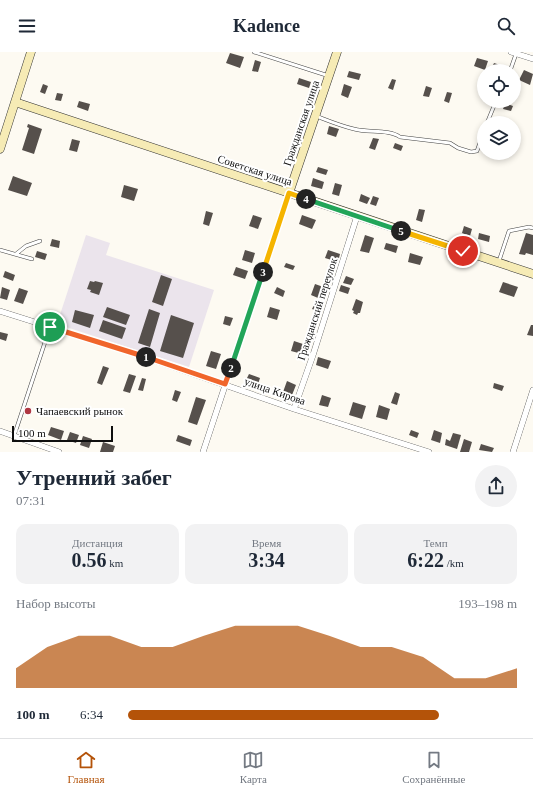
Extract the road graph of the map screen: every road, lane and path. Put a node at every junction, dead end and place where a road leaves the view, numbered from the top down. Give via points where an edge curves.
1 (31, 52) edge
2 (254, 52) edge
3 (337, 52) edge
4 (514, 53) edge
5 (533, 60) edge
6 (512, 64) edge
7 (329, 76) junction
8 (15, 102) junction
9 (315, 116) junction
10 (0, 149) edge
11 (477, 151) edge
12 (289, 193) junction
13 (357, 216) junction
14 (533, 228) edge
15 (40, 241) dead end
16 (0, 250) edge
17 (16, 254) junction
18 (32, 259) dead end
19 (498, 263) junction
20 (533, 274) edge
21 (0, 311) edge
22 (50, 327) junction
23 (225, 384) junction
24 (533, 390) edge
25 (294, 409) junction
26 (0, 431) edge
27 (14, 436) junction
28 (59, 452) edge
29 (203, 452) edge
30 (429, 452) edge
31 (513, 452) edge

1 - 8 street
2 - 7 lane
3 - 7 street, Гражданская улица
4 - 5 street
4 - 6 lane
7 - 9 street, Гражданская улица
8 - 10 street
8 - 12 street, Советская улица
9 - 11 lane via 354,130 394,133 400,137 450,143 458,148
9 - 12 street, Гражданская улица
12 - 13 street, Советская улица
12 - 23 street, Гражданская улица
13 - 19 street, Советская улица
13 - 25 street, Гражданский переулок
14 - 19 lane via 509,232
15 - 17 lane via 26,246
16 - 17 lane
17 - 18 lane
19 - 20 street, Советская улица
21 - 22 street, улица Кирова
22 - 23 street, улица Кирова
22 - 27 lane
23 - 25 street, улица Кирова
23 - 29 street, Гражданская улица
24 - 31 street
25 - 30 street, улица Кирова
26 - 27 street
27 - 28 street

